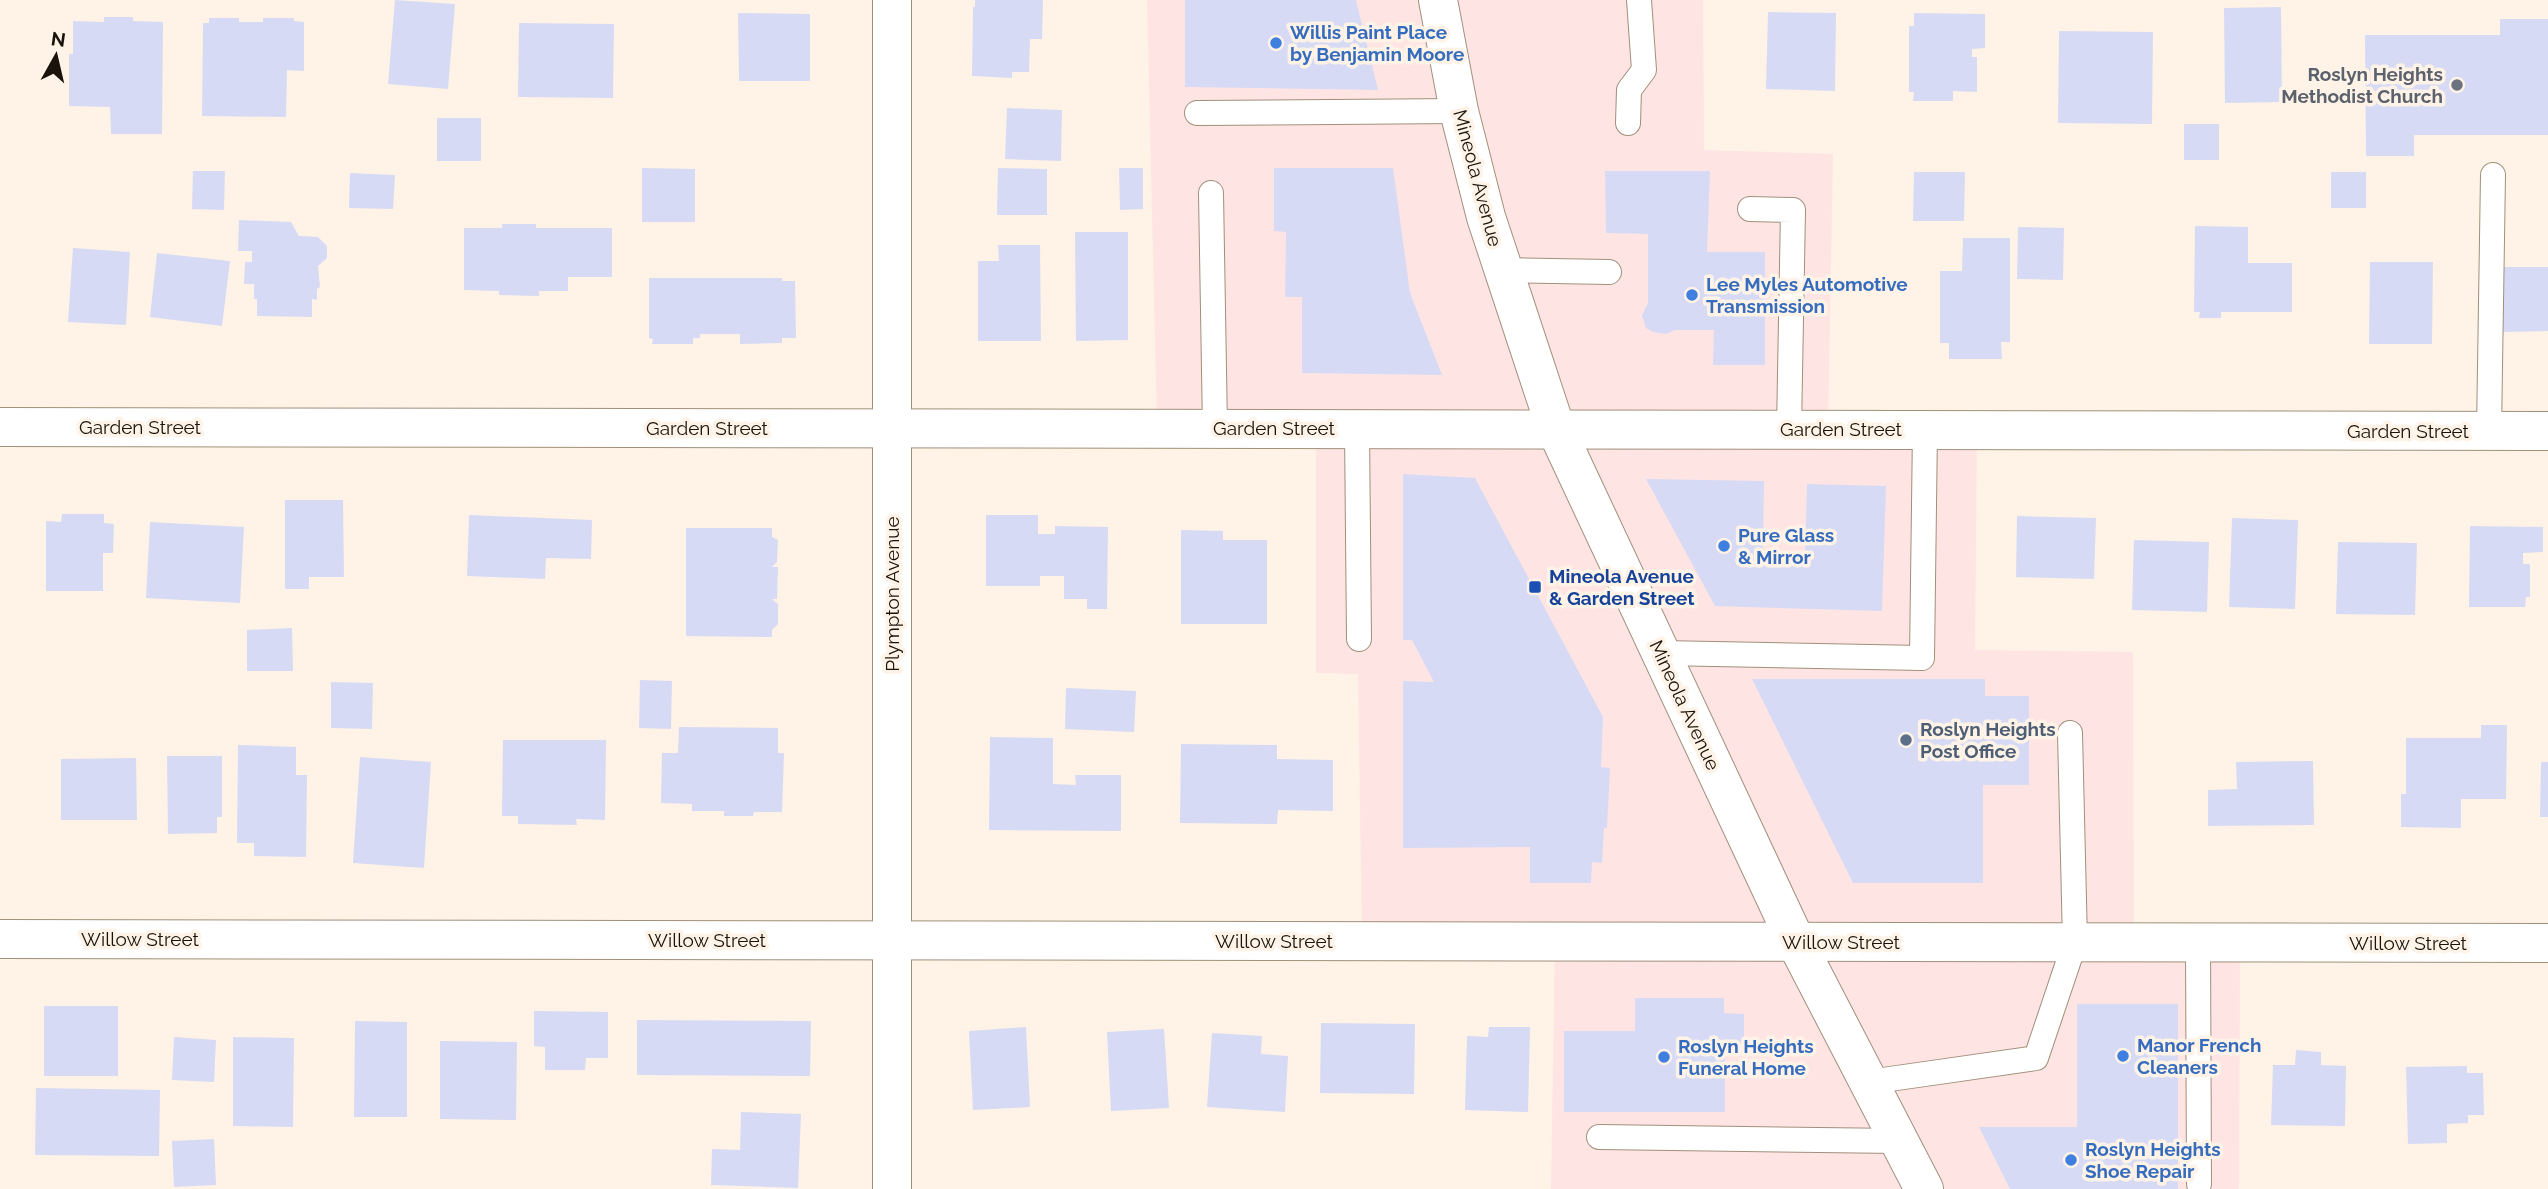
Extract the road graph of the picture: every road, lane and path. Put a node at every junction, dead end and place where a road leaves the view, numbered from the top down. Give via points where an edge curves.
1 (892, 0) edge
2 (1438, 0) edge
3 (1639, 0) edge
4 (1460, 111) junction
5 (1197, 113) dead end
6 (1628, 123) dead end
7 (2493, 175) dead end
8 (1210, 193) dead end
9 (1750, 209) dead end
10 (1503, 270) junction
11 (1609, 272) dead end
12 (0, 427) edge
13 (892, 428) junction
14 (1215, 428) junction
15 (1357, 429) junction
16 (1556, 429) junction
17 (1789, 429) junction
18 (1925, 429) junction
19 (2489, 431) junction
20 (2548, 431) edge
21 (1359, 639) dead end
22 (1661, 653) junction
23 (2070, 733) dead end
24 (0, 939) edge
25 (892, 941) junction
26 (1796, 942) junction
27 (2075, 942) junction
28 (2198, 942) junction
29 (2548, 943) edge
30 (1869, 1083) junction
31 (1599, 1137) dead end
32 (1899, 1141) junction
33 (2199, 1184) dead end
34 (892, 1189) edge
35 (1924, 1189) edge

1 - 13 street, Plympton Avenue
2 - 4 street, Mineola Avenue
3 - 6 lane via 1644,71 1629,90
4 - 5 lane
4 - 10 street, Mineola Avenue
7 - 19 lane
8 - 14 lane
9 - 17 lane via 1793,210
10 - 11 lane
10 - 16 street, Mineola Avenue
12 - 13 street, Garden Street
13 - 14 street, Garden Street
13 - 25 street, Plympton Avenue
14 - 15 street, Garden Street
15 - 16 street, Garden Street
15 - 21 lane
16 - 17 street, Garden Street
16 - 22 street, Mineola Avenue
17 - 18 street, Garden Street
18 - 19 street, Garden Street
18 - 22 lane via 1922,658
19 - 20 street, Garden Street
22 - 26 street, Mineola Avenue
23 - 27 lane
24 - 25 street, Willow Street
25 - 26 street, Willow Street
25 - 34 street, Plympton Avenue
26 - 27 street, Willow Street
26 - 30 street, Mineola Avenue
27 - 28 street, Willow Street
27 - 30 lane via 2036,1058
28 - 29 street, Willow Street
28 - 33 lane
30 - 32 street, Mineola Avenue
31 - 32 lane
32 - 35 street, Mineola Avenue

